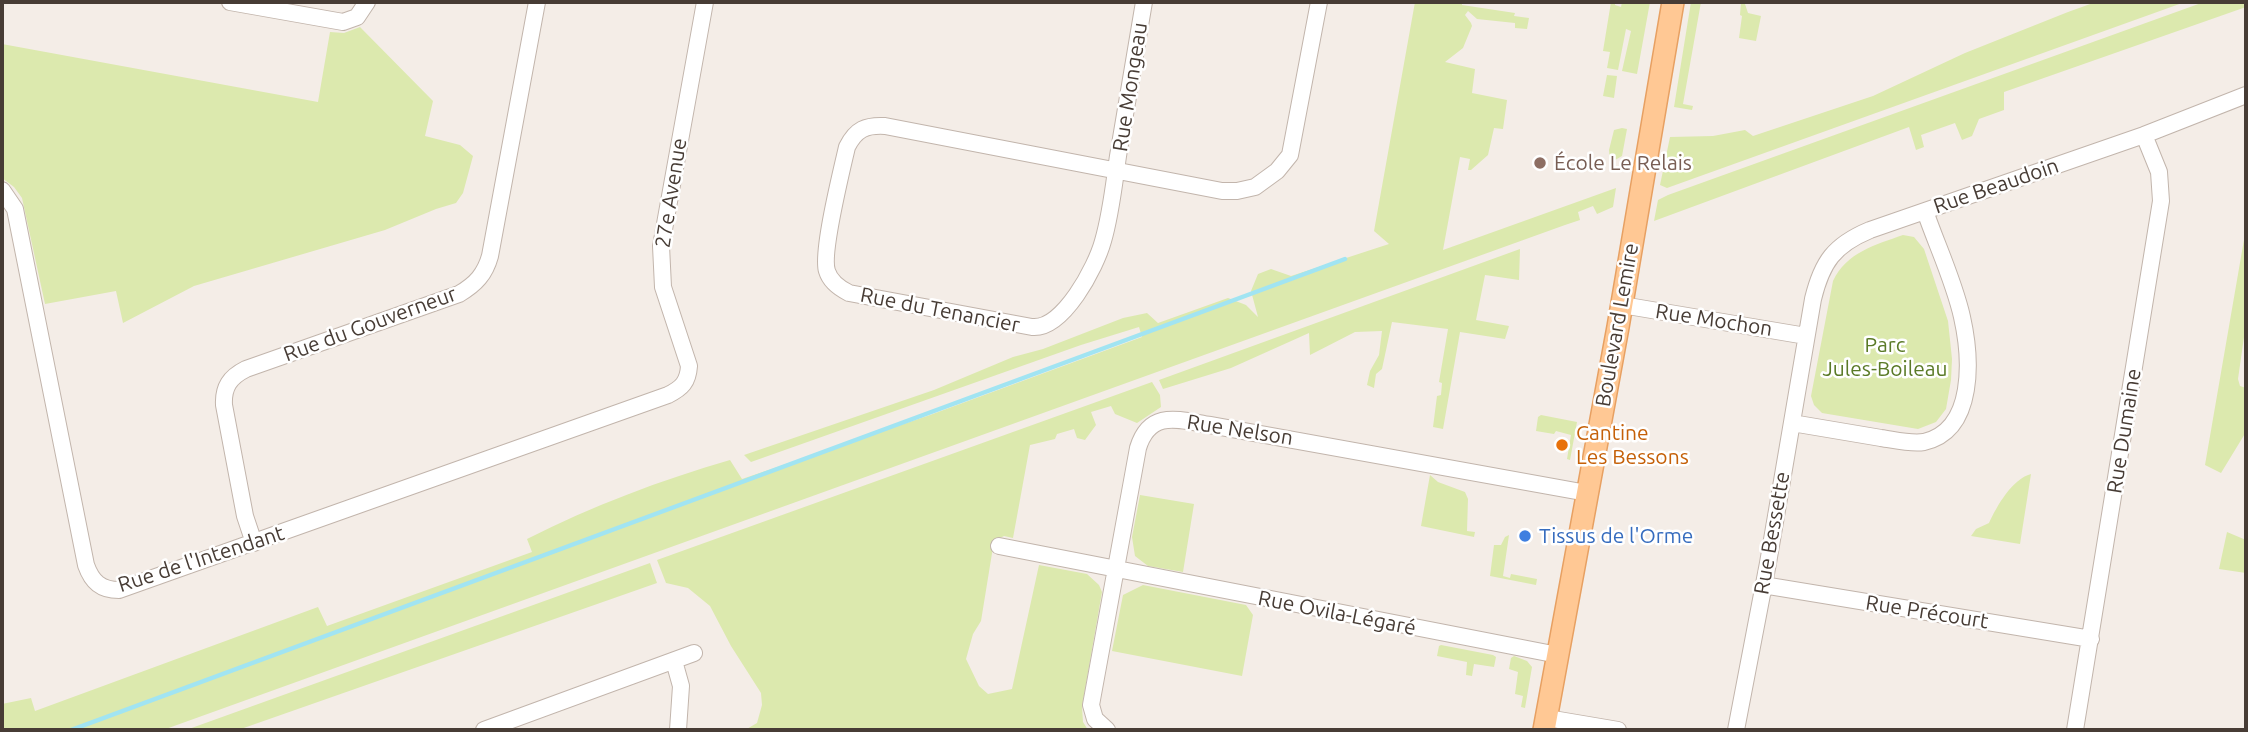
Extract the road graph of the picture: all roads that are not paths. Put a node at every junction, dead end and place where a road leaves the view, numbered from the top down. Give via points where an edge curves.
1 (230, 2) edge
2 (367, 2) edge
3 (537, 2) edge
4 (705, 2) edge
5 (1144, 2) edge
6 (1319, 2) edge
7 (1673, 2) edge
8 (2246, 95) edge
9 (2144, 135) junction
10 (1116, 172) junction
11 (2, 190) edge
12 (1925, 211) junction
13 (1622, 304) junction
14 (1805, 336) junction
15 (686, 382) joint
16 (1792, 423) junction
17 (1587, 493) junction
18 (254, 543) junction
19 (999, 546) dead end
20 (1117, 570) junction
21 (1763, 585) junction
22 (2091, 639) junction
23 (694, 653) dead end
24 (1558, 655) junction
25 (674, 662) junction
26 (1546, 724) edge
27 (1101, 725) edge
28 (484, 730) edge
29 (678, 730) edge
30 (1618, 730) edge
31 (1736, 730) edge
32 (2076, 730) edge

1 - 2 street via 343,22 357,17
3 - 18 street, Rue du Gouverneur via 490,256 482,275 459,294 246,369 228,384 224,405
4 - 15 street, 27e Avenue via 661,246 663,287 689,366
5 - 10 street, Rue Mongeau
6 - 10 street via 1293,147 1273,174 1255,187 1228,192
7 - 13 main road, Boulevard Lemire
8 - 9 street, Rue Beaudoin
9 - 12 street, Rue Beaudoin
9 - 22 street, Rue Dumaine via 2158,173 2161,201
10 - 10 street, Rue du Tenancier via 1097,257 1068,308 1049,325 1032,327 849,293 827,273 828,243 847,147 865,127 886,126
11 - 18 street, Rue de l'Intendant via 15,209 90,575 105,589 119,590
12 - 14 street, Rue Beaudoin via 1859,235 1830,256 1819,278
12 - 16 street via 1964,330 1966,384 1956,420 1942,435 1915,443
13 - 14 street, Rue Mochon
13 - 17 main road, Boulevard Lemire
14 - 16 street, Rue Bessette
15 - 18 street, Rue de l'Intendant via 668,395
16 - 21 street, Rue Bessette
17 - 20 street, Rue Nelson via 1167,419 1152,425 1139,443
17 - 24 main road, Boulevard Lemire
19 - 20 street, Rue Ovila-Légaré
20 - 24 street, Rue Ovila-Légaré
20 - 27 street, Rue Nelson via 1091,705
21 - 22 street, Rue Précourt
21 - 31 street, Rue Bessette
22 - 32 street, Rue Dumaine
23 - 25 street
24 - 26 main road, Boulevard Lemire
25 - 28 street
25 - 29 street via 681,686
26 - 30 street

